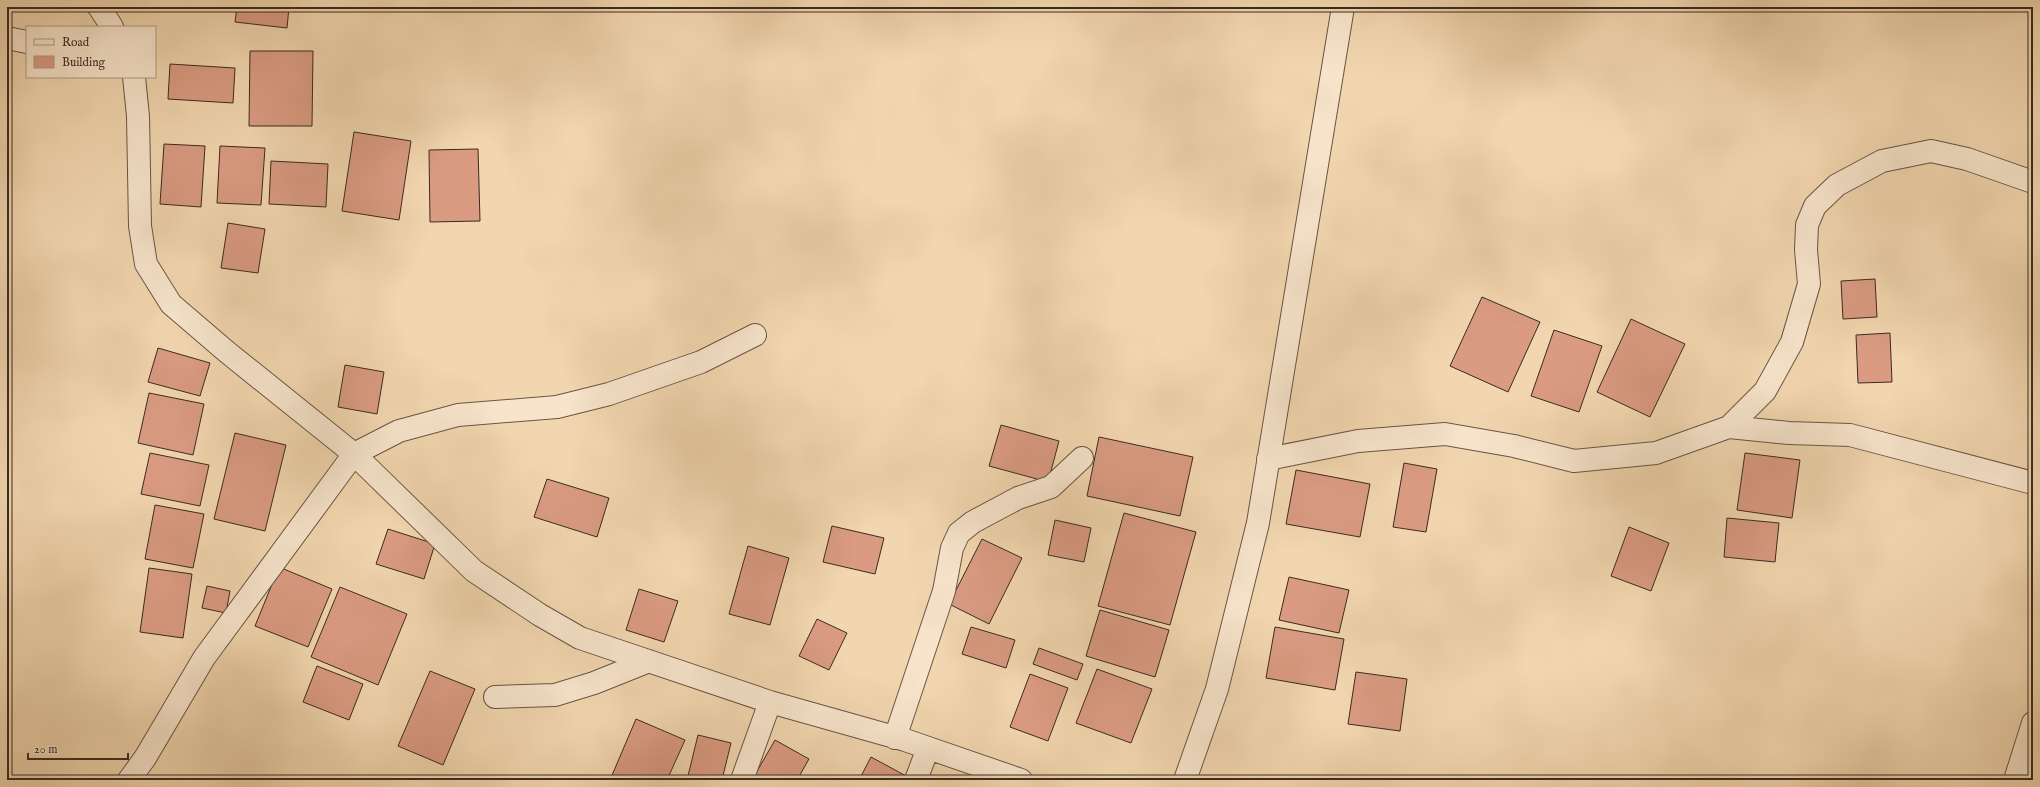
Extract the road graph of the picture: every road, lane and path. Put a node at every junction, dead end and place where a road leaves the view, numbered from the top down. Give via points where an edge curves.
1 (99, 7) edge
2 (1343, 7) edge
3 (111, 26) edge
4 (7, 38) edge
5 (26, 42) edge
6 (134, 78) edge
7 (2033, 182) edge
8 (755, 335) dead end
9 (1729, 427) junction
10 (354, 454) junction
11 (1082, 458) dead end
12 (1268, 459) junction
13 (2033, 483) edge
14 (649, 661) junction
15 (495, 697) dead end
16 (770, 702) junction
17 (2033, 723) edge
18 (895, 738) junction
19 (928, 748) junction
20 (129, 780) edge
21 (742, 780) edge
22 (916, 780) edge
23 (1021, 780) edge
24 (1185, 780) edge
25 (2015, 780) edge

1 - 3 street
2 - 12 street
4 - 5 street
6 - 10 street via 138,116 140,226 146,264 171,304
7 - 9 street via 1967,159 1932,151 1882,160 1837,185 1815,206 1807,225 1809,284 1792,342 1765,391
8 - 10 street via 701,362 609,394 557,406 458,415 399,430
9 - 12 street via 1656,453 1574,460 1445,434 1358,441
9 - 13 street via 1850,435
10 - 14 street via 474,571 580,638
10 - 20 street via 204,658 145,758
11 - 18 street via 1051,487 1018,498 973,522 959,533 952,548 942,598
12 - 24 street via 1258,523 1217,689
14 - 15 street via 555,695
14 - 16 street
16 - 18 street
16 - 21 street
17 - 25 street
18 - 19 street
19 - 22 street
19 - 23 street

